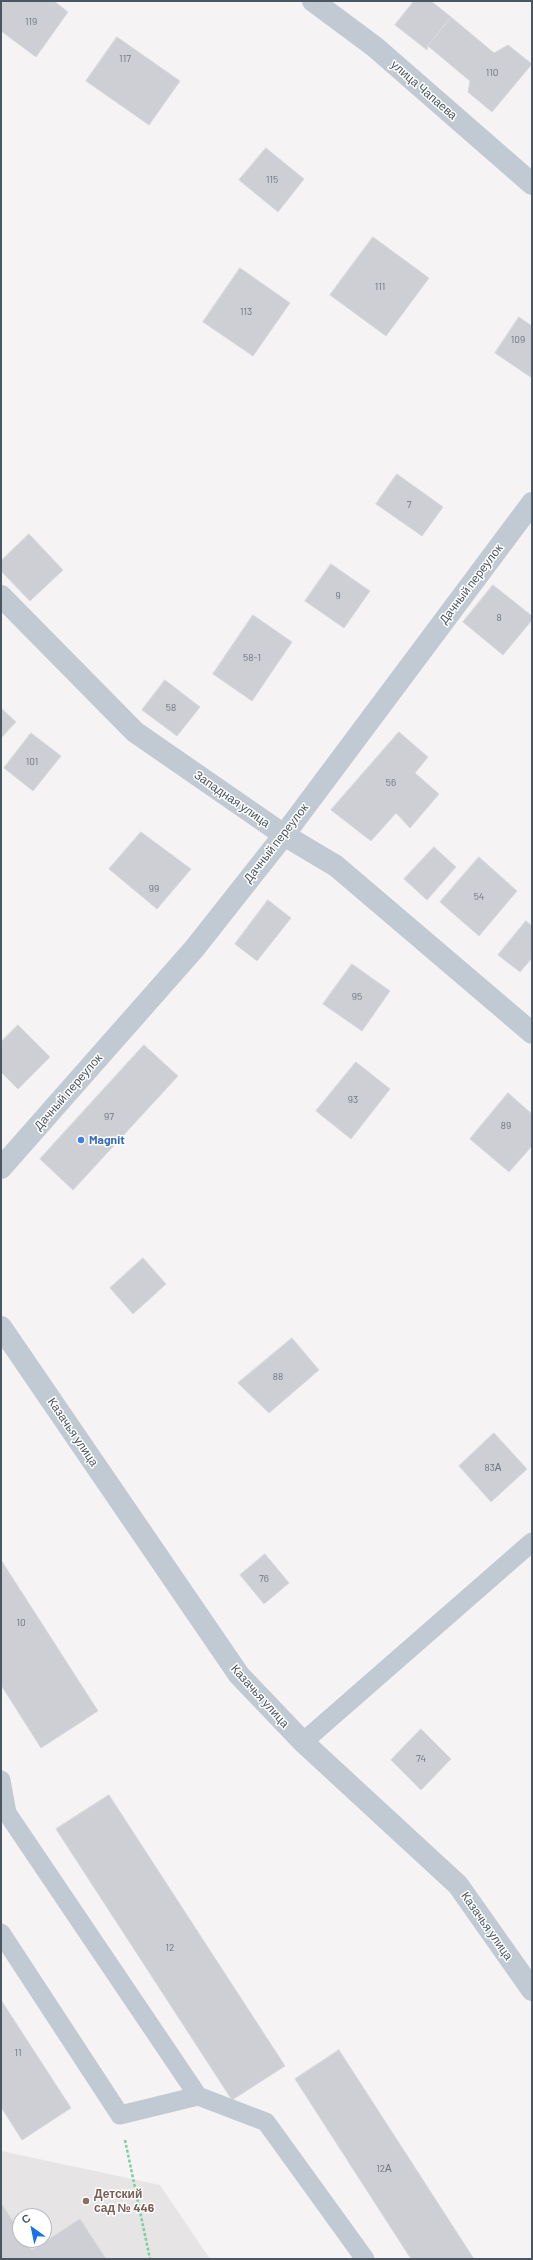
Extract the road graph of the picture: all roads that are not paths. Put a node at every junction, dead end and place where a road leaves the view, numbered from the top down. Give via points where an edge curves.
1 (313, 1) edge
2 (532, 184) edge
3 (532, 503) edge
4 (1, 596) edge
5 (284, 835) junction
6 (532, 1033) edge
7 (1, 1168) edge
8 (1, 1327) edge
9 (532, 1542) edge
10 (303, 1742) junction
11 (1, 1780) edge
12 (1, 1933) edge
13 (532, 1990) edge
14 (198, 2096) junction
15 (365, 2259) edge

1 - 2 street, улица Чапаева via 375,47
3 - 5 street, Дачный переулок
4 - 5 street, Западная улица via 135,732
5 - 6 street, Западная улица via 336,866
5 - 7 street, Дачный переулок via 194,949
8 - 10 street, Казачья улица via 239,1675
9 - 10 lane
10 - 13 street, Казачья улица via 458,1885
11 - 14 lane via 7,1813
12 - 14 lane via 120,2115
14 - 15 lane via 266,2122

